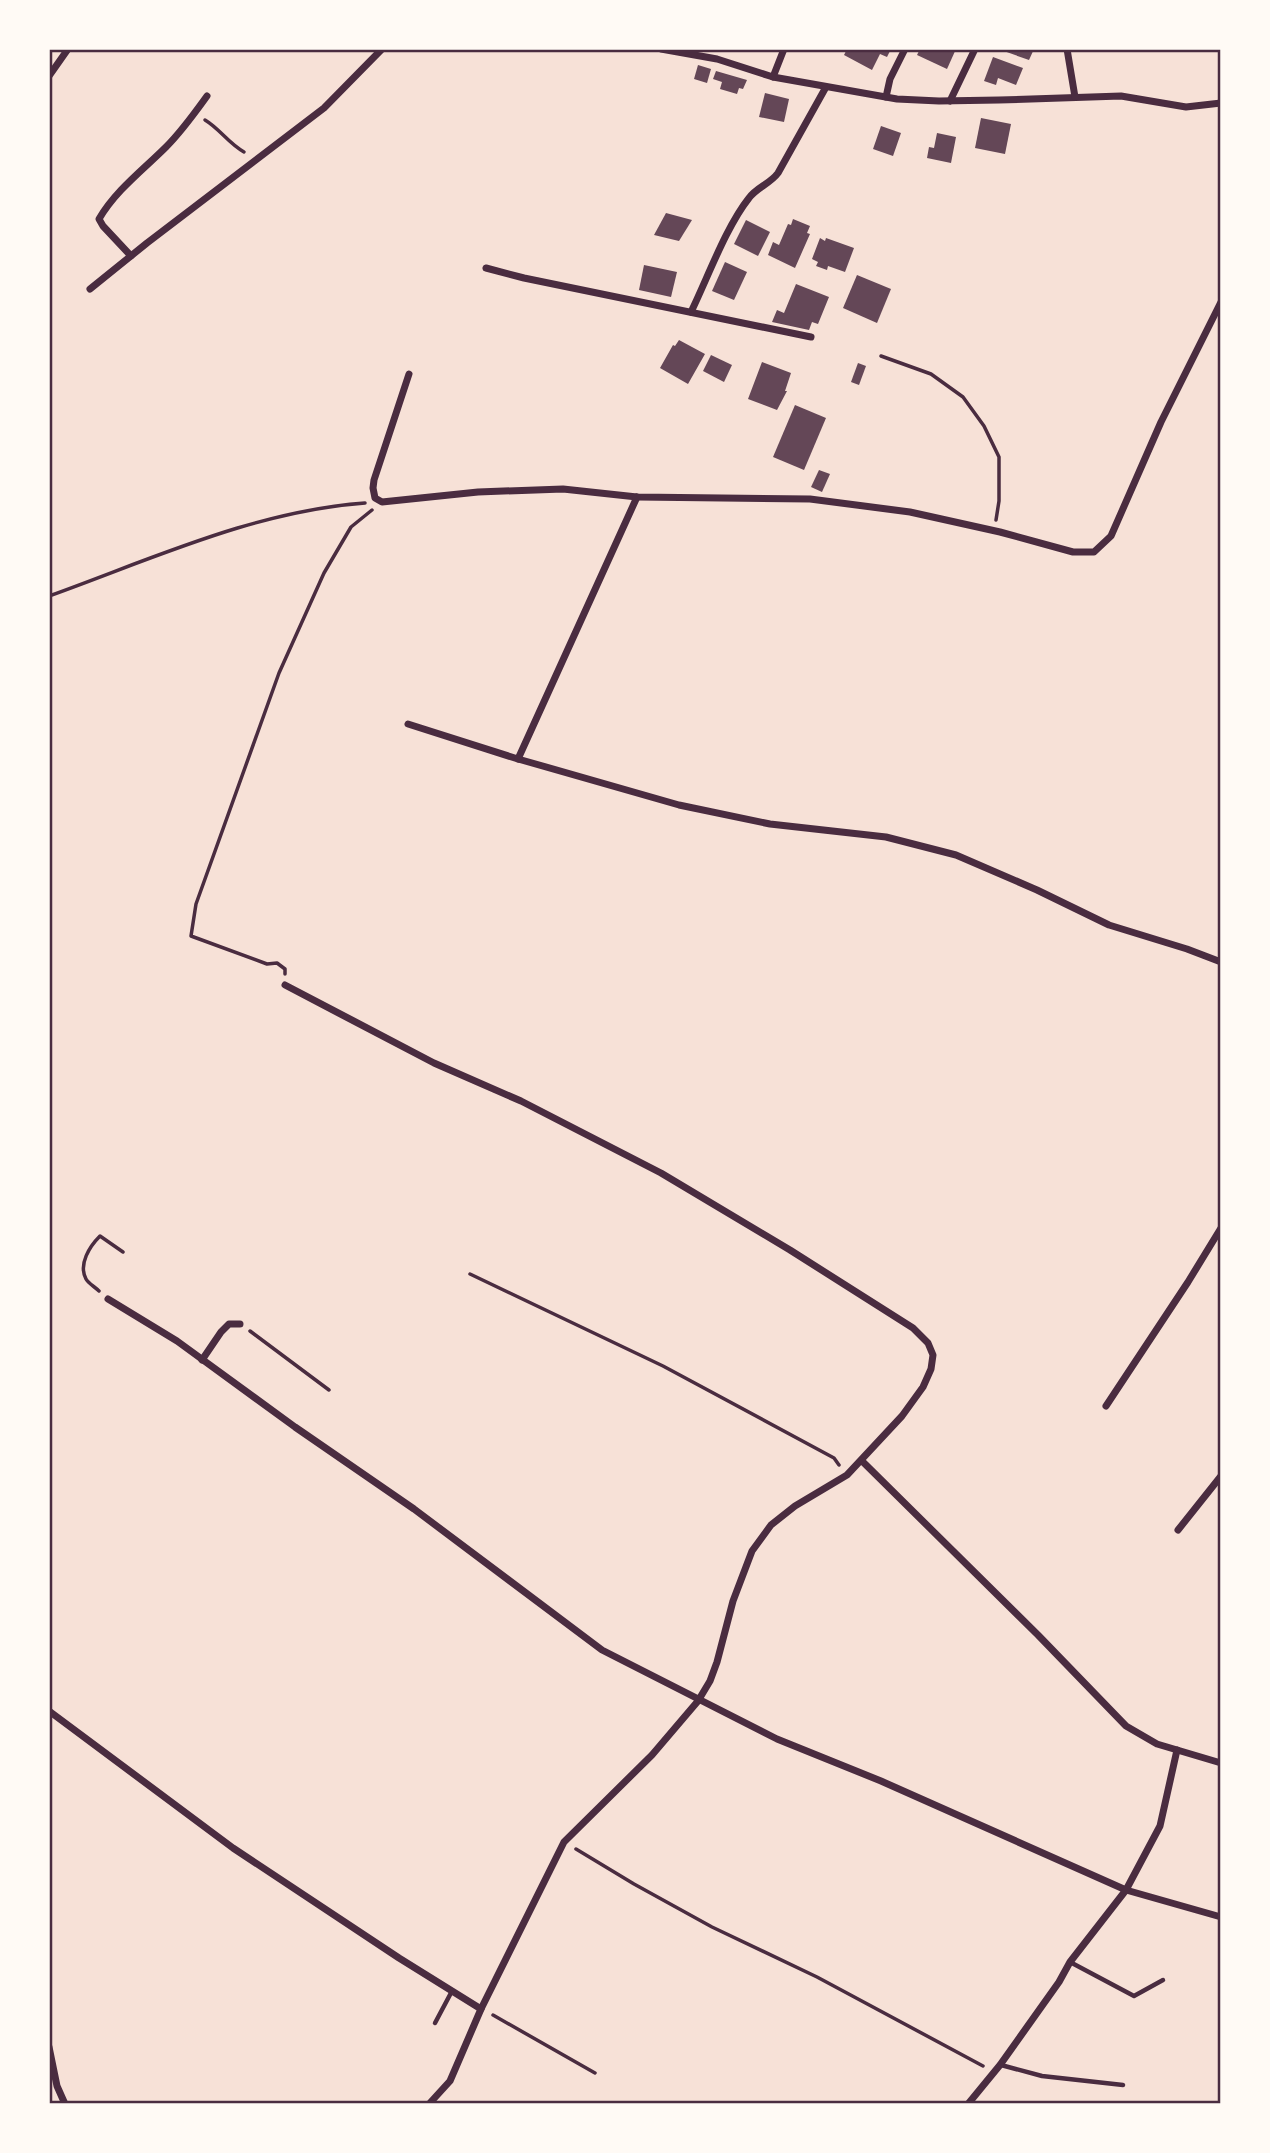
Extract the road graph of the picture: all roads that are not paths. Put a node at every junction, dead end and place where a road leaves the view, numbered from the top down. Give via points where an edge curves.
1 (68, 49) edge
2 (382, 49) edge
3 (661, 49) edge
4 (785, 49) edge
5 (905, 49) edge
6 (975, 49) edge
7 (1067, 49) edge
8 (689, 51) edge
9 (49, 76) edge
10 (773, 77) junction
11 (826, 87) junction
12 (207, 96) dead end
13 (886, 97) junction
14 (1075, 97) junction
15 (950, 101) junction
16 (1221, 103) edge
17 (131, 256) junction
18 (486, 268) dead end
19 (90, 289) dead end
20 (1221, 302) edge
21 (691, 312) junction
22 (811, 337) dead end
23 (409, 374) dead end
24 (637, 497) junction
25 (408, 724) dead end
26 (518, 759) junction
27 (1221, 962) edge
28 (285, 985) road end
29 (1221, 1228) edge
30 (108, 1299) road end
31 (240, 1324) road end
32 (202, 1360) junction
33 (1106, 1406) dead end
34 (862, 1461) junction
35 (1221, 1476) edge
36 (1178, 1530) dead end
37 (698, 1700) junction
38 (49, 1711) edge
39 (1177, 1750) junction
40 (1221, 1763) edge
41 (1126, 1890) junction
42 (1221, 1917) edge
43 (1070, 1962) junction
44 (1163, 1980) dead end
45 (453, 1990) junction
46 (481, 2009) junction
47 (435, 2023) dead end
48 (49, 2048) edge
49 (1000, 2065) junction
50 (49, 2082) edge
51 (1123, 2085) dead end
52 (57, 2086) junction
53 (65, 2104) edge
54 (429, 2104) edge
55 (968, 2104) edge

1 - 9 street
2 - 17 street via 324,108
3 - 8 street
4 - 10 street
5 - 13 street
6 - 15 street
7 - 14 street
8 - 10 street
10 - 11 street
11 - 13 street
11 - 21 street via 778,173 755,191 740,211
12 - 17 street via 99,219
13 - 15 street
14 - 15 street
14 - 16 street via 1126,96 1191,108
17 - 19 street
18 - 21 street
20 - 24 street via 1111,536 1094,552 1073,552 910,513 810,499
21 - 22 street
23 - 24 street via 374,480 375,498 382,502 563,489
24 - 26 street
25 - 26 street
26 - 27 street via 679,805 770,824 886,838 956,855 1109,925
28 - 34 street via 661,1173 913,1328 928,1343 933,1355 931,1369 902,1416
29 - 33 street
30 - 32 street
31 - 32 street via 229,1324
32 - 37 street via 414,1509 602,1650
34 - 37 street via 771,1525 752,1551 717,1662
34 - 39 street via 1126,1726
35 - 36 street
37 - 41 street via 777,1739
37 - 46 street via 652,1755 565,1842
38 - 45 street via 233,1848
39 - 40 street
39 - 41 street via 1160,1826
41 - 42 street
41 - 43 street
43 - 44 lane via 1134,1996
43 - 49 street
45 - 46 street
45 - 47 lane
46 - 54 street via 450,2081
48 - 52 street
49 - 51 lane via 1042,2076
49 - 55 street
50 - 52 street
52 - 53 street

